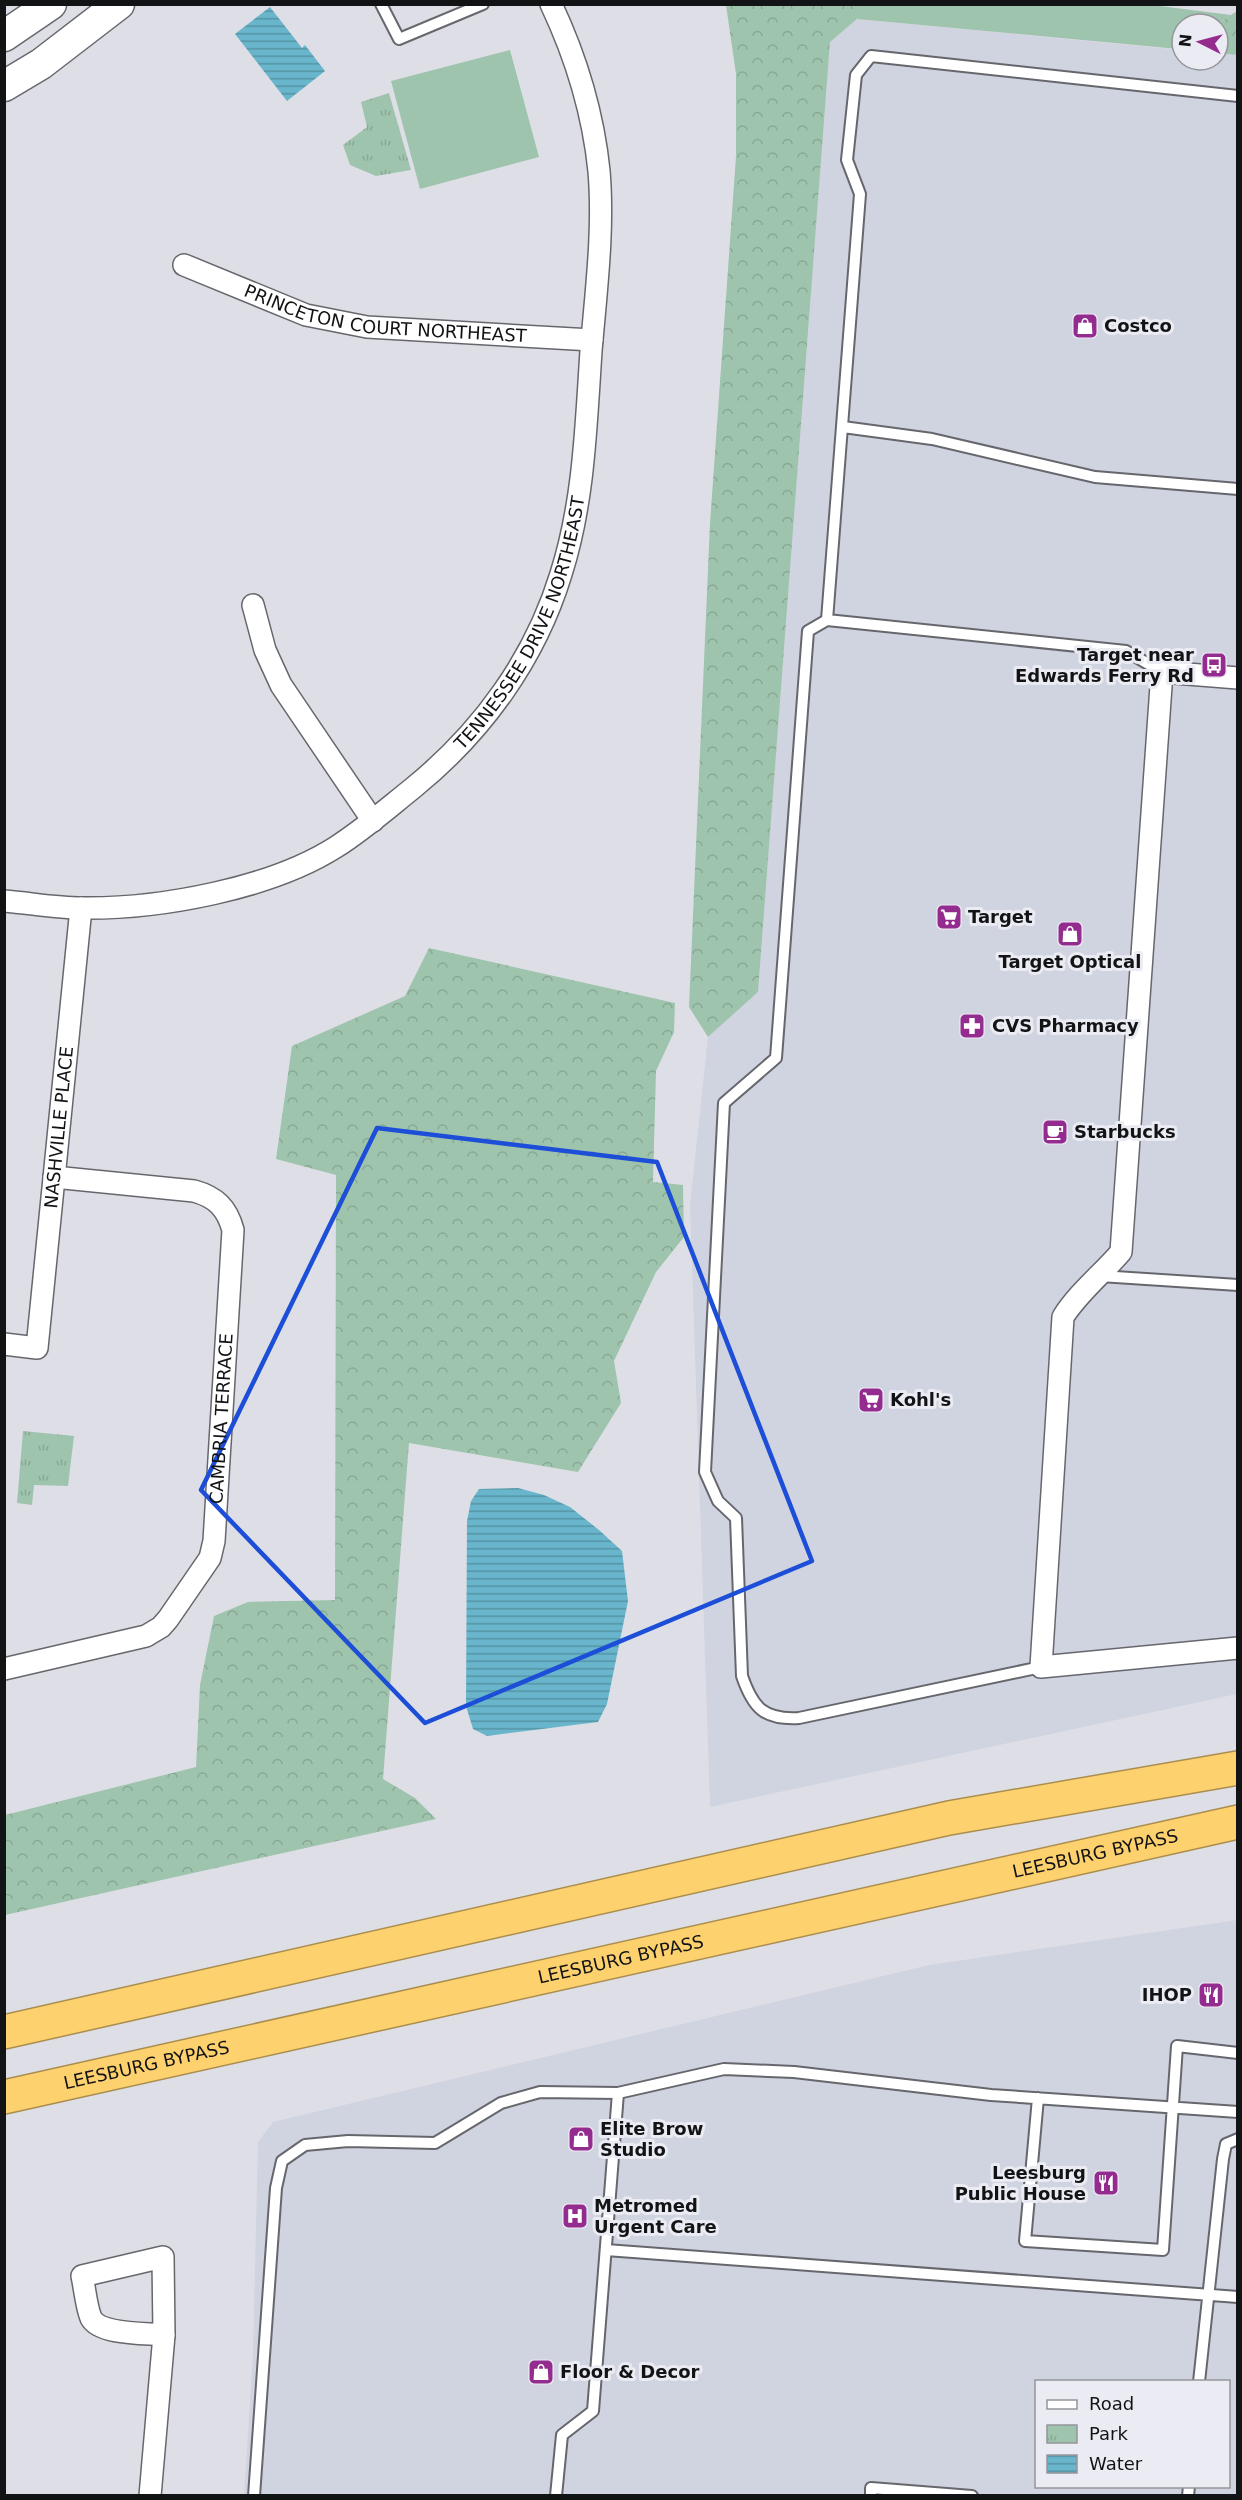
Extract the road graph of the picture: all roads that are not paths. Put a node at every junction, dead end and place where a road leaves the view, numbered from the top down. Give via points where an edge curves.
1 (51, 4) edge
2 (119, 4) edge
3 (381, 4) edge
4 (483, 4) edge
5 (550, 4) edge
6 (458, 9) edge
7 (4, 36) edge
8 (4, 86) edge
9 (1238, 96) edge
10 (184, 265) dead end
11 (592, 340) junction
12 (843, 427) junction
13 (1238, 489) edge
14 (254, 605) dead end
15 (827, 620) junction
16 (1162, 672) junction
17 (1238, 678) edge
18 (373, 821) junction
19 (4, 901) edge
20 (81, 908) junction
21 (54, 1177) junction
22 (1100, 1276) junction
23 (1238, 1285) edge
24 (4, 1344) edge
25 (1238, 1648) edge
26 (1041, 1667) junction
27 (4, 1669) edge
28 (1238, 1768) edge
29 (1238, 1822) edge
30 (4, 2032) edge
31 (1238, 2053) edge
32 (618, 2093) junction
33 (4, 2097) edge
34 (1038, 2098) junction
35 (1172, 2106) junction
36 (1238, 2112) edge
37 (1238, 2139) edge
38 (606, 2250) junction
39 (1208, 2295) junction
40 (1238, 2297) edge
41 (164, 2335) junction
42 (1199, 2380) edge
43 (150, 2496) edge
44 (254, 2496) edge
45 (556, 2496) edge
46 (871, 2496) edge
47 (972, 2496) edge

1 - 7 main road
2 - 8 main road via 42,64
3 - 6 lane via 399,39
4 - 6 lane
5 - 11 street, TENNESSEE DRIVE NORTHEAST via 582,81 599,172 600,226
9 - 12 lane via 871,56 855,75 847,160 860,194
10 - 11 street, PRINCETON COURT NORTHEAST via 306,315 367,327
11 - 18 street, TENNESSEE DRIVE NORTHEAST via 574,526 545,617 524,661 470,734 430,774
12 - 13 lane via 932,439 1095,477
12 - 15 lane
14 - 18 street via 265,650 281,685
15 - 16 lane via 1126,651
15 - 26 lane via 808,632 777,1058 724,1103 705,1472 718,1501 736,1518 742,1676 749,1697 762,1712 782,1719
16 - 17 street
16 - 22 street via 1121,1252
18 - 20 street, TENNESSEE DRIVE NORTHEAST via 334,848 286,871 239,886 186,899
19 - 20 street, TENNESSEE DRIVE NORTHEAST
20 - 21 street, NASHVILLE PLACE
21 - 24 street, NASHVILLE PLACE via 37,1348
21 - 27 street, CAMBRIA TERRACE via 194,1191 208,1195 229,1216 233,1230 214,1541 210,1558 161,1627 146,1636
22 - 23 lane
22 - 26 street via 1072,1302 1063,1317
25 - 26 street
28 - 30 highway via 949,1818
29 - 33 highway, LEESBURG BYPASS
31 - 35 lane via 1177,2046
32 - 34 lane via 724,2069 794,2072
32 - 38 lane
32 - 44 lane via 540,2092 501,2103 435,2143 348,2141 305,2145 282,2161 276,2188
34 - 35 lane
34 - 35 lane via 1025,2241 1163,2250
35 - 36 lane
37 - 39 lane via 1226,2144 1224,2152
38 - 39 lane
38 - 45 lane via 593,2411 562,2435
39 - 40 lane
39 - 42 lane
41 - 41 street via 163,2257 82,2276 92,2319 98,2326
41 - 43 street
46 - 47 lane via 871,2488

